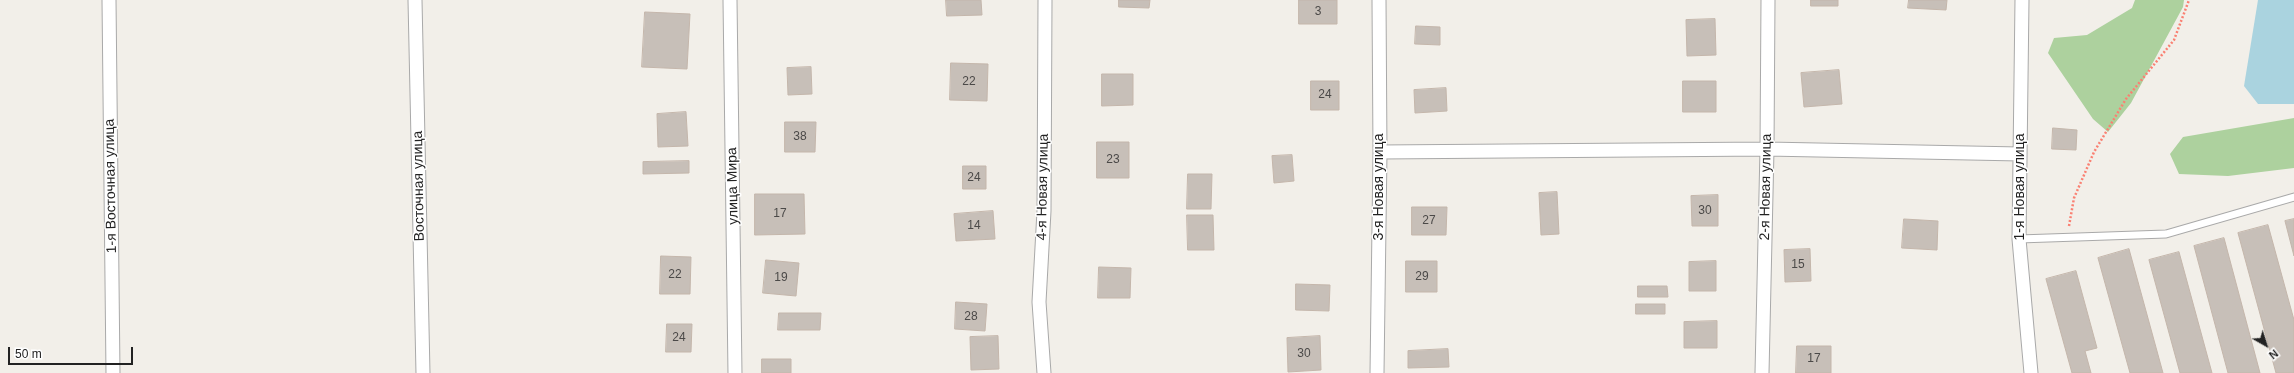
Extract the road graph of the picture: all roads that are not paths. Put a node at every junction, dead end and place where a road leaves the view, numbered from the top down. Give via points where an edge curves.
1 (109, 0) edge
2 (415, 0) edge
3 (730, 0) edge
4 (1045, 0) edge
5 (1379, 0) edge
6 (1768, 0) edge
7 (2022, 0) edge
8 (1768, 149) junction
9 (1380, 152) junction
10 (2020, 154) junction
11 (2294, 197) edge
12 (2020, 239) junction
13 (112, 373) edge
14 (423, 373) edge
15 (735, 373) edge
16 (1044, 373) edge
17 (1377, 373) edge
18 (1762, 373) edge
19 (2031, 373) edge

1 - 13 street, 1-я Восточная улица
2 - 14 street, Восточная улица
3 - 15 street, улица Мира
4 - 16 street, 4-я Новая улица via 1044,212 1039,302
5 - 9 street, 3-я Новая улица
6 - 8 street, 2-я Новая улица
7 - 10 street, 1-я Новая улица
8 - 9 street
8 - 10 street
8 - 18 street, 2-я Новая улица
9 - 17 street, 3-я Новая улица
10 - 12 street, 1-я Новая улица
11 - 12 lane via 2166,234
12 - 19 street, 1-я Новая улица

